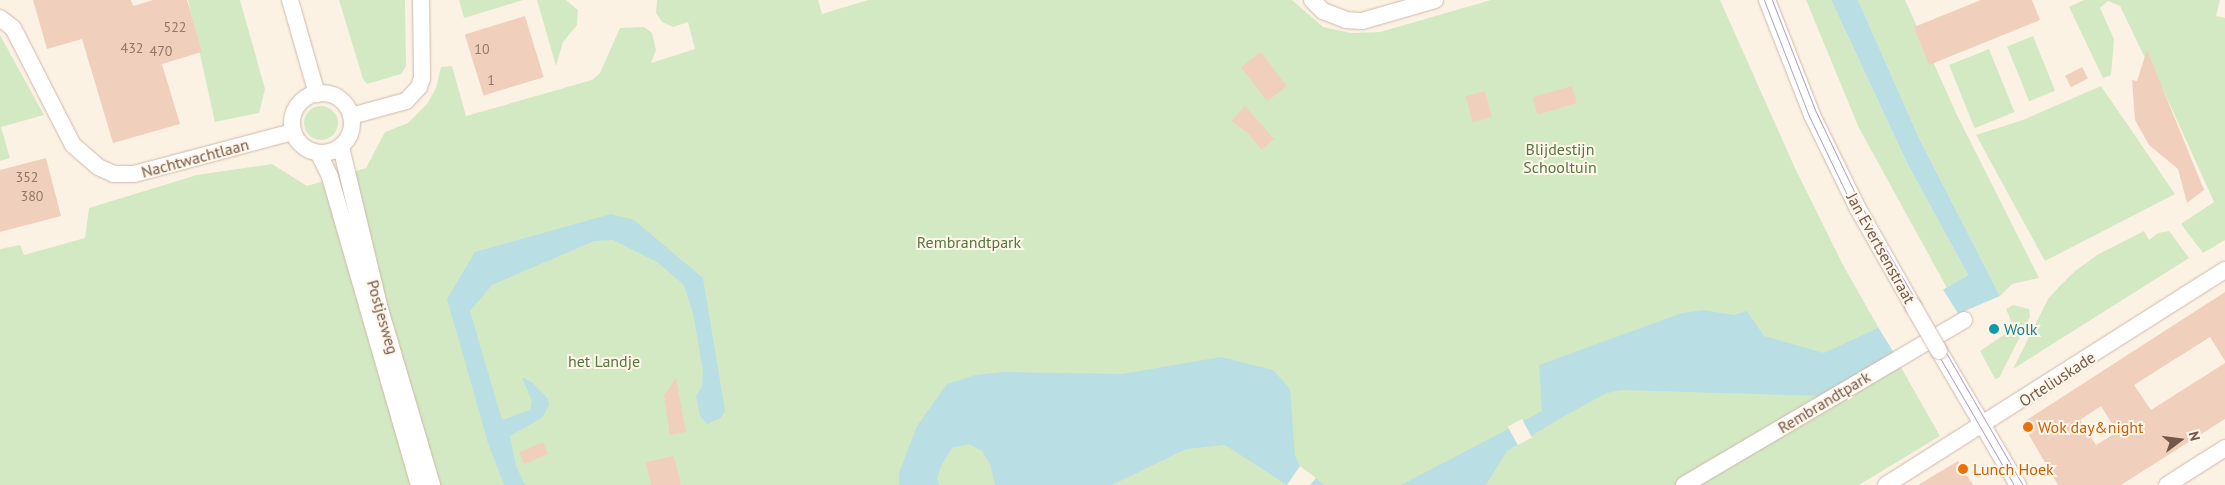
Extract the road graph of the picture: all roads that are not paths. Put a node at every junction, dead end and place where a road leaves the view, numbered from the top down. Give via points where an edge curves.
1 (290, 0) edge
2 (421, 0) edge
3 (1312, 0) edge
4 (1436, 0) edge
5 (1767, 0) edge
6 (0, 18) edge
7 (317, 94) junction
8 (352, 116) junction
9 (293, 132) junction
10 (341, 147) junction
11 (319, 154) junction
12 (2225, 270) edge
13 (1964, 320) dead end
14 (1984, 426) junction
15 (2225, 448) edge
16 (419, 485) edge
17 (432, 485) edge
18 (1684, 485) edge
19 (1886, 485) edge
20 (2018, 485) edge
21 (2167, 485) edge

1 - 7 street
2 - 8 street via 422,78 418,87 406,101
3 - 4 street via 1323,11 1346,20 1362,21
5 - 14 street, Jan Evertsenstraat, bridge via 1812,115 1858,209
6 - 9 street, Nachtwachtlaan via 13,28 73,146 98,167 114,174 134,174
7 - 8 street via 338,97
7 - 9 street via 305,99 296,109
8 - 10 street via 351,133
9 - 11 street via 303,147
10 - 11 street
10 - 17 street, Postjesweg via 380,309
11 - 16 street, Postjesweg via 330,177
12 - 14 street, Orteliuskade
13 - 18 street, Rembrandtpark
14 - 19 street, Orteliuskade
14 - 20 street, Jan Evertsenstraat
15 - 21 street

